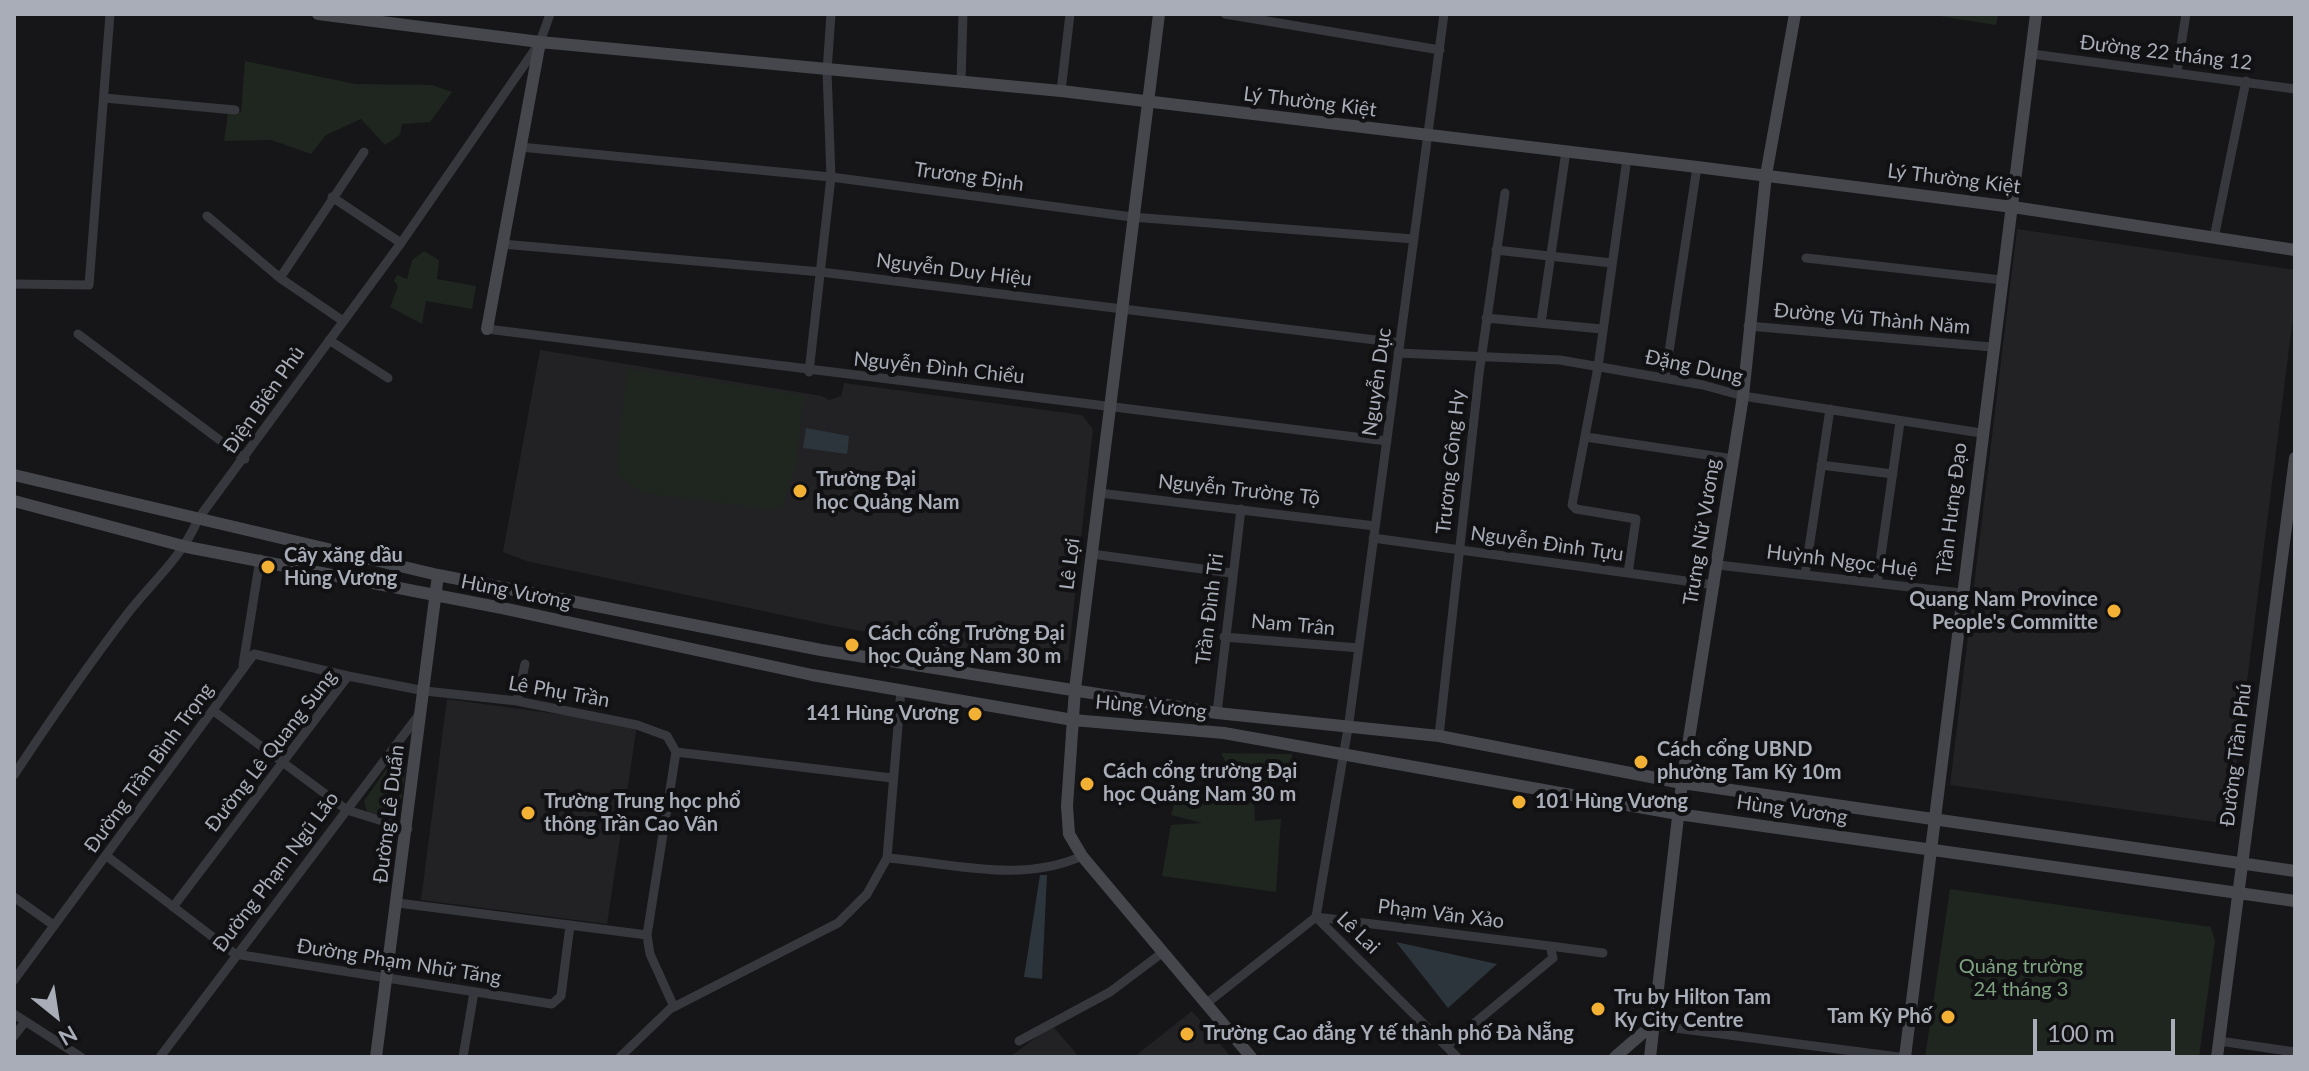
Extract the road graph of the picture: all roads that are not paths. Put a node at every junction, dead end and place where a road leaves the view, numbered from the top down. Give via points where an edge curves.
1 (110, 14) edge
2 (318, 14) edge
3 (550, 14) edge
4 (831, 14) edge
5 (963, 14) edge
6 (1070, 14) edge
7 (1159, 14) edge
8 (1225, 14) edge
9 (1444, 14) edge
10 (1795, 14) edge
11 (2036, 14) edge
12 (2186, 14) edge
13 (540, 42) junction
14 (1440, 50) junction
15 (2032, 54) junction
16 (827, 71) junction
17 (2177, 71) junction
18 (961, 81) junction
19 (2246, 81) junction
20 (2295, 89) edge
21 (1061, 91) junction
22 (104, 98) junction
23 (1146, 103) junction
24 (235, 110) dead end
25 (1428, 135) junction
26 (520, 147) junction
27 (1566, 151) junction
28 (364, 152) dead end
29 (1627, 158) junction
30 (1697, 167) junction
31 (1766, 175) junction
32 (831, 177) junction
33 (1505, 193) dead end
34 (332, 197) junction
35 (2013, 207) junction
36 (207, 216) dead end
37 (1132, 217) junction
38 (2214, 238) junction
39 (1414, 239) junction
40 (401, 243) junction
41 (502, 244) junction
42 (1496, 250) junction
43 (2295, 250) edge
44 (1551, 256) junction
45 (1806, 258) dead end
46 (1612, 263) junction
47 (821, 272) junction
48 (280, 278) junction
49 (2002, 280) junction
50 (14, 284) edge
51 (1121, 310) junction
52 (1486, 318) junction
53 (343, 321) junction
54 (1541, 323) junction
55 (1748, 326) junction
56 (487, 329) joint
57 (1602, 329) junction
58 (78, 334) dead end
59 (329, 340) junction
60 (1992, 347) junction
61 (1399, 348) junction
62 (1481, 355) junction
63 (1598, 367) junction
64 (809, 372) junction
65 (388, 378) dead end
66 (1665, 378) junction
67 (1743, 396) junction
68 (1109, 405) junction
69 (1830, 409) junction
70 (1900, 422) junction
71 (1981, 433) junction
72 (1586, 437) junction
73 (1387, 441) junction
74 (2295, 458) edge
75 (245, 459) junction
76 (1734, 459) junction
77 (1821, 465) junction
78 (1893, 474) junction
79 (14, 475) edge
80 (1099, 493) junction
81 (14, 501) edge
82 (1241, 509) junction
83 (198, 519) junction
84 (1375, 526) junction
85 (1373, 538) junction
86 (187, 547) junction
87 (1460, 551) junction
88 (1092, 554) junction
89 (260, 559) junction
90 (1718, 565) junction
91 (1231, 573) junction
92 (1628, 573) junction
93 (438, 575) junction
94 (1805, 575) junction
95 (1877, 583) junction
96 (1715, 585) junction
97 (1962, 593) junction
98 (435, 598) junction
99 (1224, 637) junction
100 (1359, 648) junction
101 (525, 664) dead end
102 (242, 669) junction
103 (348, 676) junction
104 (1075, 689) junction
105 (901, 690) junction
106 (425, 691) junction
107 (517, 701) junction
108 (422, 710) junction
109 (215, 712) junction
110 (1217, 713) junction
111 (1073, 720) junction
112 (1347, 727) junction
113 (1439, 736) junction
114 (676, 752) junction
115 (1341, 754) junction
116 (282, 763) junction
117 (14, 775) edge
118 (892, 778) junction
119 (1682, 783) junction
120 (347, 810) junction
121 (1678, 814) junction
122 (1936, 819) junction
123 (408, 829) junction
124 (1932, 849) junction
125 (1082, 856) junction
126 (108, 857) junction
127 (887, 858) junction
128 (2242, 862) junction
129 (2295, 871) edge
130 (2238, 892) junction
131 (14, 897) edge
132 (2295, 901) edge
133 (398, 903) junction
134 (173, 907) junction
135 (1316, 917) junction
136 (52, 924) junction
137 (570, 925) junction
138 (647, 935) junction
139 (1550, 946) junction
140 (1162, 953) junction
141 (1603, 953) dead end
142 (235, 954) junction
143 (386, 979) junction
144 (14, 980) edge
145 (474, 992) junction
146 (1207, 1003) junction
147 (674, 1007) junction
148 (14, 1014) edge
149 (25, 1022) junction
150 (1652, 1025) junction
151 (14, 1036) edge
152 (1019, 1041) dead end
153 (2219, 1041) junction
154 (1447, 1046) junction
155 (2295, 1052) edge
156 (81, 1057) edge
157 (160, 1057) edge
158 (376, 1057) edge
159 (463, 1057) edge
160 (620, 1057) edge
161 (1251, 1057) edge
162 (1457, 1057) edge
163 (1615, 1057) edge
164 (1650, 1057) edge
165 (1902, 1057) edge
166 (2217, 1057) edge

1 - 22 street
2 - 13 street, Lý Thường Kiệt
3 - 13 street, Điện Biên Phủ
4 - 16 street
5 - 18 street
6 - 21 street
7 - 23 street, Lê Lợi
8 - 14 street
9 - 14 street, Nguyễn Dục
10 - 31 street, Trưng Nữ Vương
11 - 15 street, Trần Hưng Đạo
12 - 17 street
13 - 16 street, Lý Thường Kiệt
13 - 26 street
13 - 40 street, Điện Biên Phủ
14 - 25 street, Nguyễn Dục
15 - 17 street, Đường 22 tháng 12
15 - 35 street, Trần Hưng Đạo
16 - 18 street, Lý Thường Kiệt
16 - 32 street
17 - 19 street, Đường 22 tháng 12
18 - 21 street, Lý Thường Kiệt
19 - 20 street, Đường 22 tháng 12
19 - 38 street
21 - 23 street, Lý Thường Kiệt
22 - 24 street
22 - 50 street via 89,285
23 - 25 street, Lý Thường Kiệt
23 - 37 street, Lê Lợi
25 - 27 street, Lý Thường Kiệt
25 - 39 street, Nguyễn Dục
26 - 32 street, Trương Định
26 - 41 street
27 - 29 street, Lý Thường Kiệt
27 - 44 street
28 - 34 street
29 - 30 street, Lý Thường Kiệt
29 - 46 street
30 - 31 street, Lý Thường Kiệt
30 - 66 street
31 - 35 street, Lý Thường Kiệt
31 - 55 street, Trưng Nữ Vương
32 - 37 street, Trương Định
32 - 47 street
33 - 42 street, Trương Công Hy
34 - 40 street
34 - 48 street
35 - 38 street, Lý Thường Kiệt
35 - 49 street, Trần Hưng Đạo
36 - 48 street
37 - 39 street, Trương Định
37 - 51 street, Lê Lợi
38 - 43 street, Lý Thường Kiệt
39 - 61 street, Nguyễn Dục
40 - 53 street, Điện Biên Phủ
41 - 47 street, Nguyễn Duy Hiệu
41 - 56 street
42 - 44 street
42 - 52 street, Trương Công Hy
44 - 46 street
44 - 54 street
45 - 49 street
46 - 57 street
47 - 51 street, Nguyễn Duy Hiệu
47 - 64 street
48 - 53 street
49 - 60 street, Trần Hưng Đạo
51 - 61 street, Nguyễn Duy Hiệu
51 - 68 street, Lê Lợi
52 - 54 street
52 - 62 street, Trương Công Hy
53 - 59 street, Điện Biên Phủ
54 - 57 street
55 - 60 street, Đường Vũ Thành Năm
55 - 67 street, Trưng Nữ Vương
56 - 64 street, Nguyễn Đình Chiểu
57 - 63 street
58 - 75 street
59 - 65 street
59 - 75 street, Điện Biên Phủ
60 - 71 street, Trần Hưng Đạo
61 - 62 street, Đặng Dung
61 - 73 street, Nguyễn Dục
62 - 63 street, Đặng Dung
62 - 87 street, Trương Công Hy
63 - 66 street, Đặng Dung
63 - 72 street
64 - 68 street, Nguyễn Đình Chiểu
66 - 67 street, Đặng Dung
67 - 69 street, Đặng Dung
67 - 76 street, Trưng Nữ Vương
68 - 73 street, Nguyễn Đình Chiểu
68 - 80 street, Lê Lợi
69 - 70 street, Đặng Dung
69 - 77 street
70 - 71 street, Đặng Dung
70 - 78 street
71 - 97 street, Trần Hưng Đạo
72 - 76 street
72 - 92 street via 1573,508 1636,519
73 - 84 street, Nguyễn Dục
74 - 128 street, Đường Trần Phú
75 - 83 street, Điện Biên Phủ
76 - 90 street, Trưng Nữ Vương
77 - 78 street
77 - 94 street
78 - 95 street
79 - 83 street, Hùng Vương
80 - 82 street, Nguyễn Trường Tộ
80 - 88 street, Lê Lợi
81 - 86 street, Hùng Vương
82 - 84 street, Nguyễn Trường Tộ
82 - 91 street, Trần Đình Tri
83 - 86 street, Điện Biên Phủ
83 - 93 street, Hùng Vương
84 - 85 street, Nguyễn Dục
85 - 87 street, Nguyễn Đình Tựu
85 - 100 street, Nguyễn Dục
86 - 89 street, Hùng Vương
86 - 117 street, Điện Biên Phủ via 79,677
87 - 92 street, Nguyễn Đình Tựu
87 - 113 street, Trương Công Hy
88 - 91 street
88 - 104 street, Lê Lợi
89 - 98 street, Hùng Vương
89 - 102 street
90 - 94 street, Huỳnh Ngọc Huệ
90 - 96 street, Trưng Nữ Vương
91 - 99 street, Trần Đình Tri
92 - 96 street, Nguyễn Đình Tựu
93 - 98 street, Đường Lê Duẩn
93 - 104 street, Hùng Vương via 821,650
94 - 95 street, Huỳnh Ngọc Huệ
95 - 97 street, Huỳnh Ngọc Huệ
96 - 119 street, Trưng Nữ Vương
97 - 122 street, Trần Hưng Đạo
98 - 105 street, Hùng Vương
98 - 106 street, Đường Lê Duẩn
99 - 100 street, Nam Trân
99 - 110 street, Trần Đình Tri
100 - 112 street, Nguyễn Dục
101 - 107 street
102 - 103 street via 254,654
102 - 109 street, Đường Trần Bình Trọng
103 - 106 street, Đường Lê Quang Sung
103 - 116 street, Đường Lê Quang Sung
104 - 110 street, Hùng Vương
104 - 111 street, Lê Lợi
105 - 111 street, Hùng Vương
105 - 118 street
106 - 107 street, Lê Phụ Trần
106 - 108 street, Đường Lê Duẩn
107 - 114 street, Lê Phụ Trần via 658,730
108 - 120 street, Đường Phạm Ngũ Lão
108 - 123 street, Đường Lê Duẩn
109 - 116 street
109 - 126 street, Đường Trần Bình Trọng
110 - 112 street, Hùng Vương
111 - 115 street, Hùng Vương via 1224,733
111 - 125 street, Lê Lợi via 1067,806 1069,834
112 - 113 street, Hùng Vương
112 - 115 street, Nguyễn Dục
113 - 119 street, Hùng Vương
114 - 118 street
114 - 138 street
115 - 121 street, Hùng Vương
115 - 135 street, Lê Lai
116 - 120 street
116 - 134 street, Đường Lê Quang Sung
118 - 127 street
119 - 121 street, Trưng Nữ Vương
119 - 122 street, Hùng Vương
120 - 123 street
120 - 142 street, Đường Phạm Ngũ Lão
121 - 124 street, Hùng Vương
121 - 150 street, Trưng Nữ Vương
122 - 124 street, Trần Hưng Đạo
122 - 128 street, Hùng Vương
123 - 133 street, Đường Lê Duẩn
124 - 130 street, Hùng Vương
124 - 165 street, Trần Hưng Đạo
125 - 127 street via 1063,865 984,872
125 - 140 street, Lê Lợi
126 - 134 street
126 - 136 street, Đường Trần Bình Trọng
127 - 147 street via 867,894 838,923
128 - 129 street, Hùng Vương
128 - 130 street, Đường Trần Phú
130 - 132 street, Hùng Vương
130 - 153 street, Đường Trần Phú
131 - 136 street
133 - 137 street
133 - 143 street, Đường Lê Duẩn
134 - 142 street
135 - 139 street, Phạm Văn Xảo
135 - 146 street
135 - 154 street, Lê Lai
136 - 144 street, Đường Trần Bình Trọng
137 - 138 street
137 - 145 street, Đường Phạm Nhữ Tăng via 558,1001
138 - 147 street
139 - 141 street, Phạm Văn Xảo
139 - 154 street via 1553,958
140 - 146 street, Lê Lợi
140 - 152 street via 1110,992
142 - 143 street, Đường Phạm Nhữ Tăng
142 - 157 street, Đường Phạm Ngũ Lão
143 - 145 street, Đường Phạm Nhữ Tăng
143 - 158 street, Đường Lê Duẩn
145 - 159 street
146 - 161 street, Lê Lợi
147 - 160 street
148 - 149 street
149 - 151 street
149 - 156 street
150 - 163 street
150 - 164 street, Trưng Nữ Vương
150 - 165 street
153 - 155 street
153 - 166 street, Đường Trần Phú
154 - 162 street, Lê Lai

